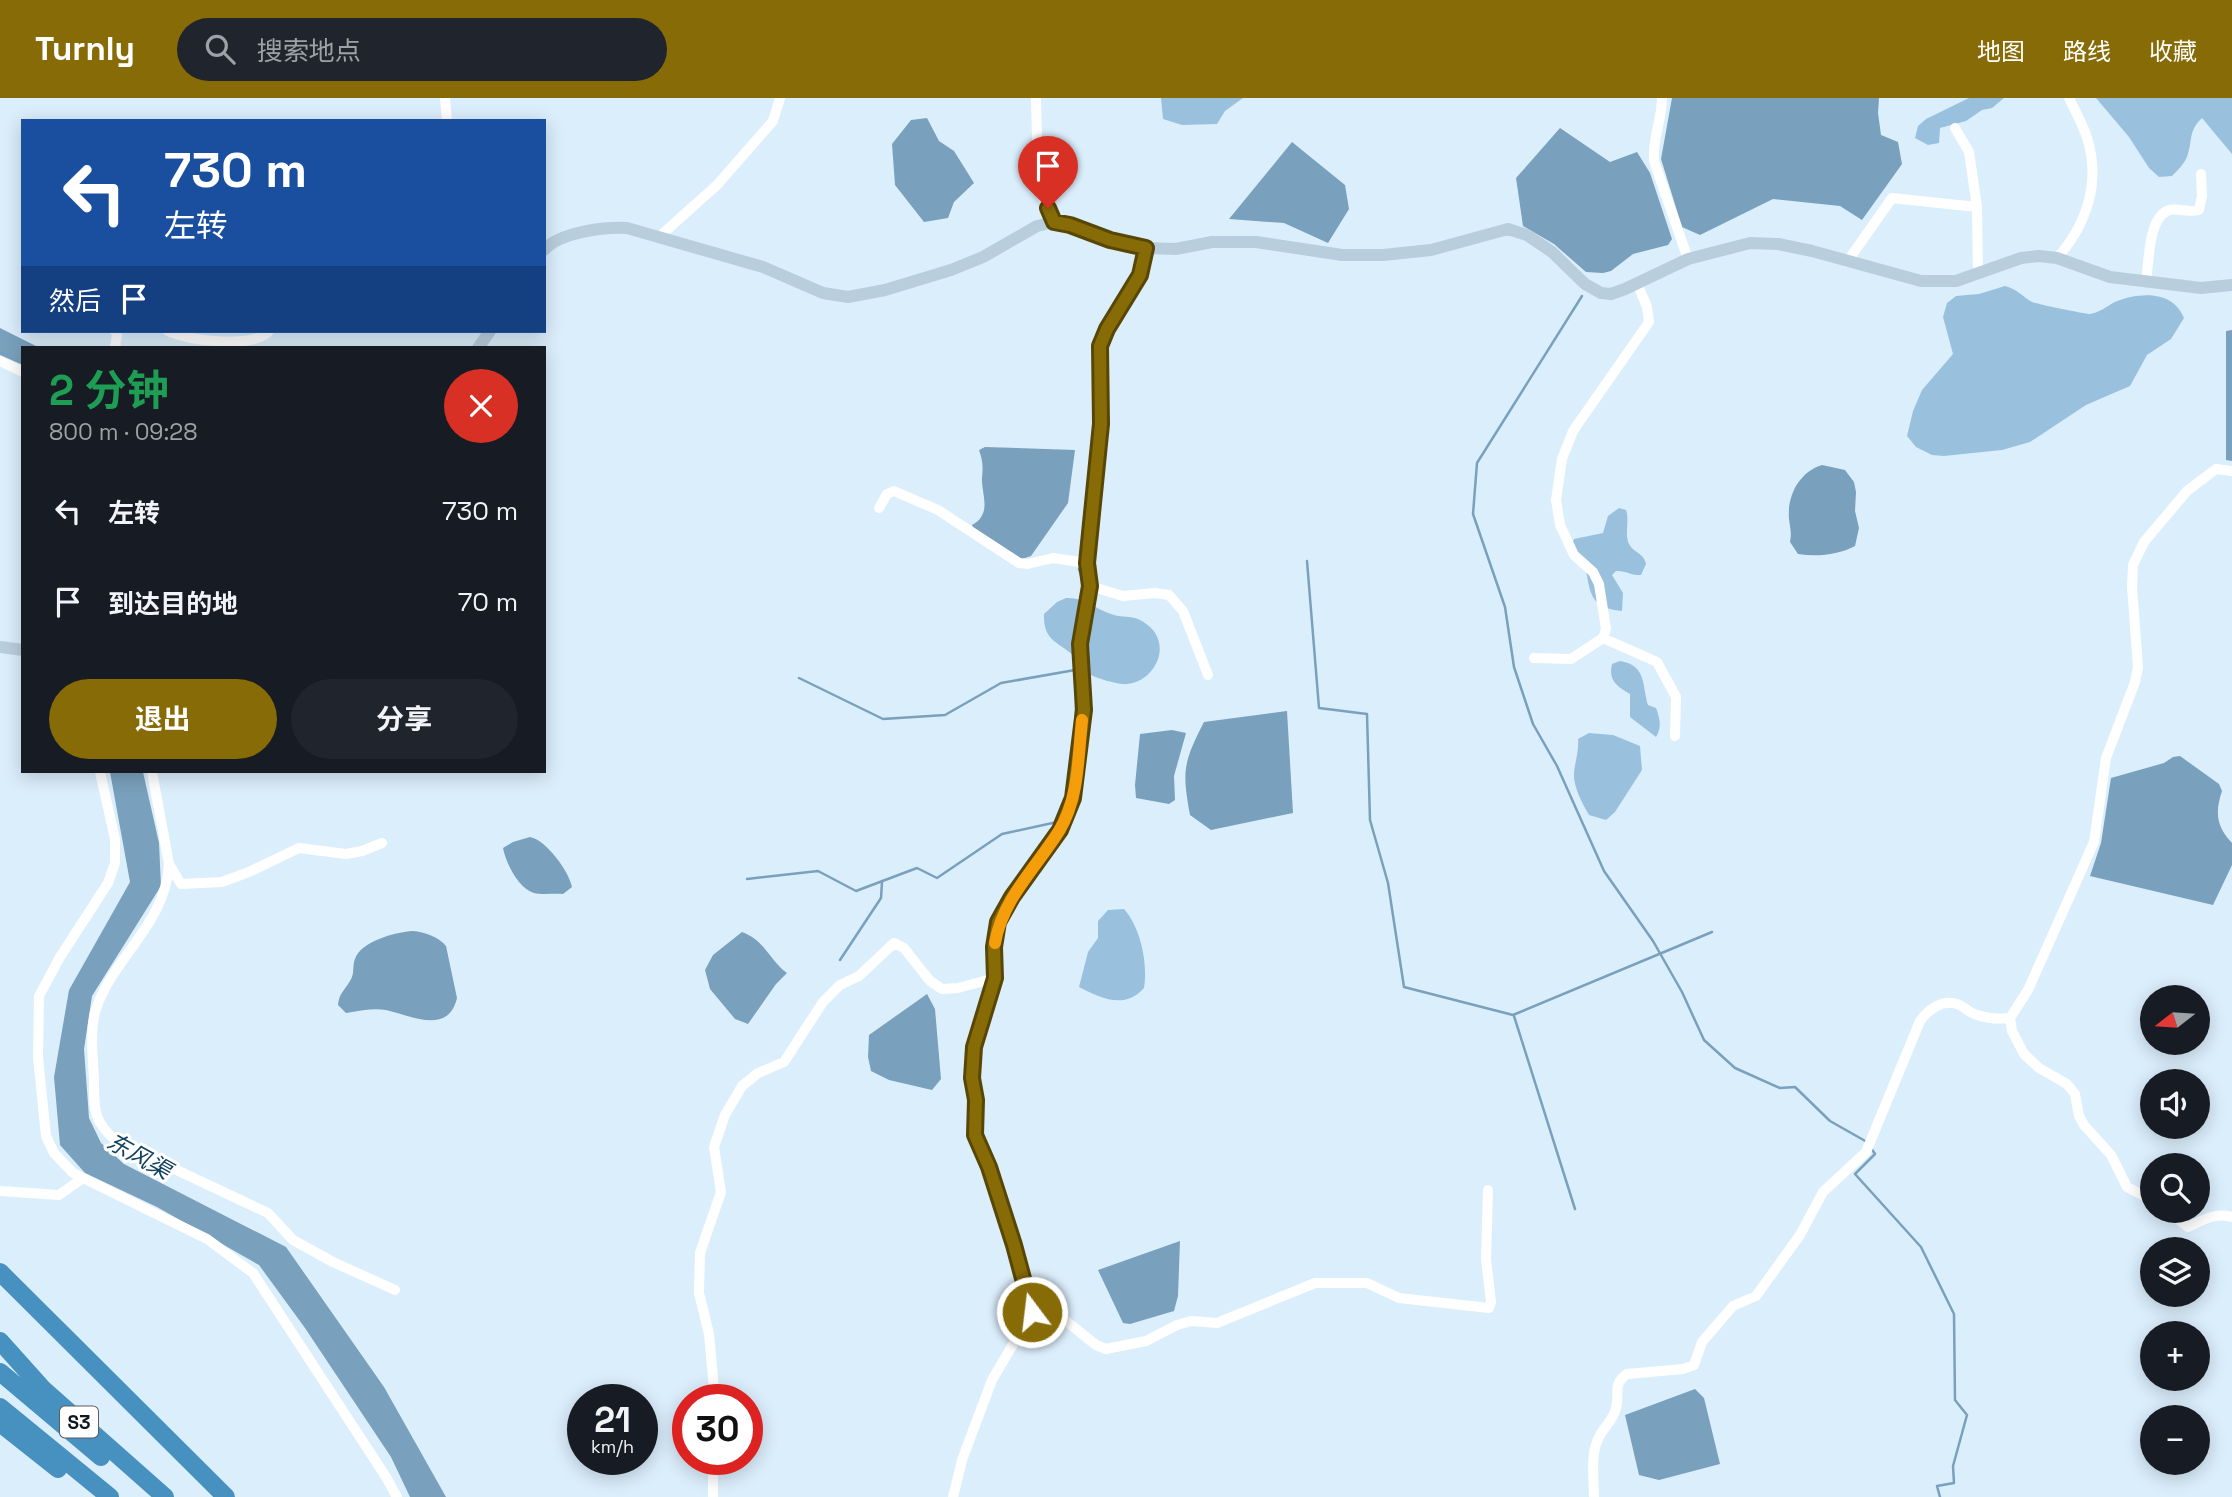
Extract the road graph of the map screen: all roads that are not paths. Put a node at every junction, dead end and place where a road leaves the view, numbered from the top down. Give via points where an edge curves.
1 (445, 98) edge
2 (780, 98) edge
3 (1036, 98) edge
4 (1662, 98) edge
5 (2069, 98) edge
6 (447, 119) edge
7 (1955, 128) dead end
8 (2201, 174) dead end
9 (1977, 207) junction
10 (1054, 222) junction
11 (659, 237) junction
12 (546, 248) edge
13 (1146, 248) junction
14 (2057, 258) junction
15 (1688, 259) junction
16 (1847, 262) junction
17 (1978, 273) junction
18 (2146, 282) junction
19 (1637, 283) junction
20 (2232, 285) edge
21 (173, 333) edge
22 (268, 333) edge
23 (0, 361) edge
24 (21, 371) edge
25 (2232, 471) edge
26 (879, 508) dead end
27 (1087, 563) junction
28 (1090, 586) junction
29 (1602, 638) junction
30 (0, 647) edge
31 (21, 650) edge
32 (1534, 658) dead end
33 (1208, 675) dead end
34 (1675, 736) dead end
35 (100, 773) edge
36 (152, 773) edge
37 (382, 843) dead end
38 (169, 864) junction
39 (995, 978) junction
40 (2010, 1018) junction
41 (83, 1178) junction
42 (1488, 1190) dead end
43 (0, 1191) edge
44 (2140, 1193) edge
45 (2210, 1216) edge
46 (2232, 1217) edge
47 (0, 1272) edge
48 (395, 1290) dead end
49 (1032, 1312) junction
50 (0, 1341) edge
51 (0, 1373) edge
52 (714, 1384) edge
53 (0, 1406) edge
54 (0, 1423) edge
55 (713, 1475) edge
56 (93, 1497) edge
57 (110, 1497) edge
58 (150, 1497) edge
59 (165, 1497) edge
60 (226, 1497) edge
61 (397, 1497) edge
62 (713, 1497) edge
63 (953, 1497) edge
64 (1594, 1497) edge

1 - 6 street
2 - 11 street via 765,131 717,185
3 - 10 street via 1038,180
4 - 15 street via 1654,161
5 - 14 street via 2087,136 2093,183 2085,216
7 - 9 street via 1969,152
8 - 18 street via 2199,210 2170,210 2161,214 2154,226
9 - 16 street via 1892,198
9 - 17 street
10 - 11 street via 1037,226 951,270 848,297 823,293 763,267
10 - 13 street
11 - 12 street via 606,227 575,234
13 - 19 street via 1256,242 1342,255 1383,255 1431,250 1508,229 1552,252 1601,293
13 - 27 street via 1140,275 1100,346 1101,424
14 - 17 street via 2021,258
14 - 18 street via 2110,277
15 - 16 street via 1750,243 1778,244
15 - 19 street
16 - 17 street via 1921,281 1956,281
18 - 20 street via 2202,288
19 - 29 street via 1649,322 1573,431 1562,459 1556,500 1560,525 1574,555 1599,584 1606,629
21 - 22 street via 243,342
23 - 24 street
25 - 40 street via 2216,469 2186,491 2144,542 2133,565 2138,667 2106,758 2094,842 2028,990
26 - 27 street via 894,491 938,510 1018,563 1053,558
27 - 28 street
28 - 33 street via 1123,596 1169,595 1183,611
28 - 39 street via 1080,644 1084,710 1073,798 1060,830 998,922
29 - 32 street via 1571,659
29 - 34 street via 1657,662 1676,697
30 - 31 street
35 - 41 street via 115,839 115,863 108,883 39,996 38,1057 46,1136 54,1153
36 - 38 street
37 - 38 street via 346,854 299,848 222,882 181,884
38 - 48 street via 157,912 97,1006 93,1074 94,1111 100,1124 117,1142 268,1213 293,1240
39 - 49 street via 974,1047 975,1135 989,1167
39 - 52 street via 942,989 894,943 823,1002 784,1062 742,1086 713,1147 721,1192 700,1253 699,1293
40 - 44 street via 2024,1054 2067,1084 2075,1094 2084,1125 2111,1155 2127,1186
40 - 64 street via 1993,1020 1957,1004 1943,1003 1928,1010 1869,1145 1823,1192 1800,1235 1756,1296 1732,1306 1702,1342 1694,1366 1621,1378 1616,1408 1594,1450
41 - 43 street via 59,1195
41 - 61 street via 206,1239 253,1273
42 - 49 street via 1489,1308 1399,1298 1367,1283 1315,1283 1217,1323 1191,1321 1146,1341 1106,1349 1066,1321 1042,1310
45 - 46 street
47 - 60 highway
49 - 63 street via 992,1380
50 - 59 highway, S3 via 43,1390
51 - 58 highway
53 - 57 highway
54 - 56 highway, S3
55 - 62 street

